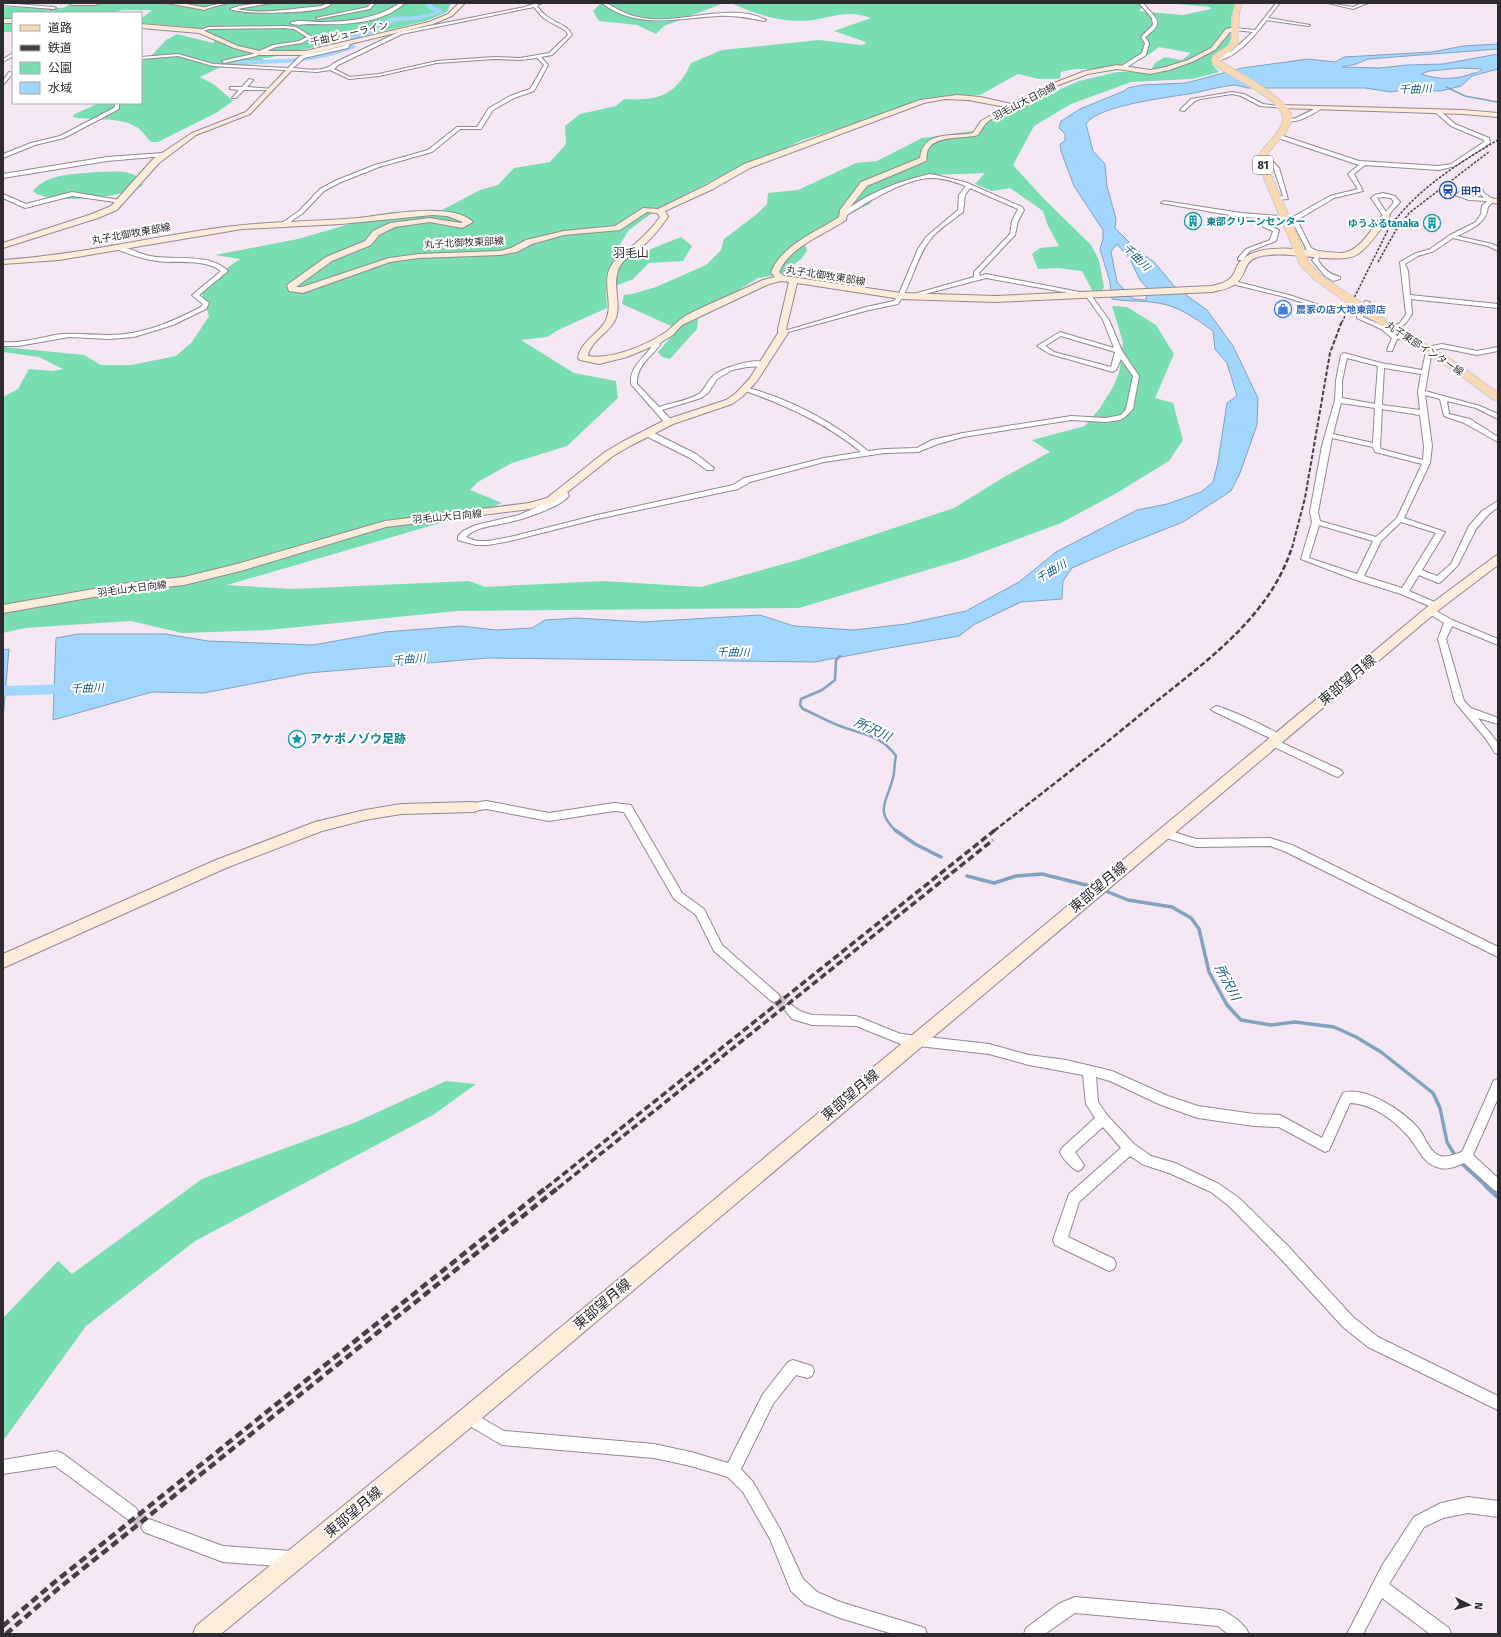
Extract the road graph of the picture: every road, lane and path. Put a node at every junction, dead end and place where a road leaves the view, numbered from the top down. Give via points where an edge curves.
1 (72, 3) edge
2 (96, 3) edge
3 (169, 3) edge
4 (226, 3) edge
5 (270, 3) edge
6 (330, 3) edge
7 (373, 3) edge
8 (403, 3) edge
9 (462, 3) edge
10 (540, 3) edge
11 (604, 3) edge
12 (1141, 3) edge
13 (1239, 3) edge
14 (1278, 3) edge
15 (1330, 3) edge
16 (1366, 3) edge
17 (3, 4) edge
18 (535, 5) junction
19 (54, 8) dead end
20 (205, 8) joint
21 (287, 9) junction
22 (443, 18) junction
23 (1265, 19) junction
24 (764, 20) dead end
25 (454, 21) junction
26 (292, 23) junction
27 (1308, 25) dead end
28 (142, 26) edge
29 (284, 27) junction
30 (1235, 29) junction
31 (200, 31) junction
32 (1256, 31) junction
33 (348, 44) junction
34 (260, 53) junction
35 (12, 55) edge
36 (538, 56) junction
37 (142, 58) edge
38 (1215, 60) junction
39 (3, 62) edge
40 (219, 65) junction
41 (1122, 68) junction
42 (290, 69) junction
43 (331, 69) junction
44 (3, 73) edge
45 (12, 73) edge
46 (251, 80) dead end
47 (3, 84) edge
48 (232, 88) dead end
49 (243, 88) junction
50 (271, 89) junction
51 (234, 97) dead end
52 (117, 104) edge
53 (1013, 107) junction
54 (1283, 107) junction
55 (1320, 108) junction
56 (1182, 110) dead end
57 (1437, 111) junction
58 (1498, 115) edge
59 (1288, 120) junction
60 (1277, 136) junction
61 (163, 155) junction
62 (3, 156) edge
63 (1263, 163) junction
64 (1363, 164) junction
65 (1278, 172) junction
66 (3, 176) edge
67 (969, 186) junction
68 (3, 196) edge
69 (1276, 198) junction
70 (122, 201) junction
71 (1495, 201) edge
72 (1164, 203) dead end
73 (659, 211) junction
74 (1386, 212) dead end
75 (845, 214) junction
76 (1262, 217) junction
77 (1285, 218) junction
78 (1294, 219) junction
79 (284, 224) junction
80 (1452, 236) junction
81 (3, 246) edge
82 (117, 247) junction
83 (1498, 249) edge
84 (1300, 254) junction
85 (1240, 258) dead end
86 (3, 262) edge
87 (1327, 274) dead end
88 (977, 277) junction
89 (781, 278) junction
90 (794, 280) junction
91 (1234, 283) junction
92 (1088, 295) junction
93 (905, 296) junction
94 (1408, 297) junction
95 (1498, 306) edge
96 (1337, 312) dead end
97 (1394, 332) junction
98 (783, 333) junction
99 (657, 341) junction
100 (3, 344) edge
101 (1428, 349) junction
102 (1498, 349) edge
103 (1390, 350) dead end
104 (1119, 351) junction
105 (764, 364) junction
106 (1381, 365) junction
107 (1424, 372) junction
108 (745, 390) junction
109 (1421, 392) junction
110 (1443, 397) junction
111 (1498, 398) edge
112 (1338, 400) junction
113 (1378, 406) junction
114 (658, 409) junction
115 (1424, 413) junction
116 (1498, 417) edge
117 (669, 422) junction
118 (648, 434) junction
119 (1330, 435) junction
120 (1496, 437) edge
121 (1376, 446) junction
122 (867, 454) junction
123 (1426, 463) junction
124 (710, 468) dead end
125 (564, 492) junction
126 (1498, 503) edge
127 (1400, 519) junction
128 (1316, 522) junction
129 (1378, 540) junction
130 (1498, 559) edge
131 (1416, 571) junction
132 (1359, 578) junction
133 (1404, 592) junction
134 (3, 609) edge
135 (1433, 609) junction
136 (1449, 622) junction
137 (1498, 642) edge
138 (1216, 709) dead end
139 (1468, 711) junction
140 (1498, 721) edge
141 (1275, 741) junction
142 (1498, 751) edge
143 (1338, 773) dead end
144 (473, 807) joint
145 (1164, 833) junction
146 (1498, 952) edge
147 (3, 961) edge
148 (774, 997) tunnel mouth
149 (790, 1009) tunnel mouth
150 (914, 1042) junction
151 (1089, 1071) junction
152 (1498, 1084) edge
153 (1103, 1119) junction
154 (1130, 1148) junction
155 (1466, 1157) junction
156 (1078, 1165) dead end
157 (1498, 1186) edge
158 (1110, 1264) dead end
159 (807, 1371) dead end
160 (1498, 1403) edge
161 (468, 1417) junction
162 (3, 1466) edge
163 (732, 1471) junction
164 (1498, 1509) edge
165 (131, 1513) tunnel mouth
166 (149, 1527) tunnel mouth
167 (295, 1559) junction
168 (1380, 1587) junction
169 (204, 1634) edge
170 (919, 1634) edge
171 (1032, 1634) edge
172 (1241, 1634) edge
173 (1355, 1634) edge
174 (1443, 1634) edge

1 - 2 main road
3 - 20 main road
4 - 20 street
5 - 21 street
5 - 21 street via 232,10 246,12
6 - 21 street via 322,8
7 - 26 street via 365,10 303,19
8 - 26 street via 386,13 365,19 333,23
9 - 22 main road, 千曲ビューライン
10 - 18 street
11 - 24 street via 626,16 641,20 732,14
12 - 41 street via 1153,15 1154,28 1143,37 1146,43 1144,54
13 - 30 main road
14 - 23 street
15 - 16 street via 1353,8
17 - 19 street
18 - 25 street
18 - 36 street via 545,18 570,32 555,51
22 - 25 street
22 - 33 main road, 千曲ビューライン
23 - 27 street
23 - 32 street
25 - 43 street via 401,33 336,64
26 - 29 street
28 - 31 main road, 千曲ビューライン
29 - 31 street via 208,28
29 - 34 street via 295,28 309,38 275,46
30 - 32 street
30 - 38 main road via 1234,45
30 - 41 main road, 羽毛山大日向線 via 1228,30 1213,49 1167,69 1150,72
31 - 34 main road, 千曲ビューライン via 236,47
32 - 38 street via 1226,56
33 - 34 main road, 千曲ビューライン via 305,53
33 - 42 street via 346,48 297,61
34 - 40 street via 228,60
35 - 39 street
36 - 43 street via 437,62 379,75 349,78
36 - 79 street via 546,65 532,90 512,97 492,109 479,128 459,128 430,151 377,166 339,181 322,190 296,216
37 - 40 street via 178,55
38 - 54 main road via 1225,70 1261,90
40 - 42 street
41 - 53 main road, 羽毛山大日向線 via 1087,72 1067,79
42 - 43 street
42 - 50 main road
44 - 45 street
45 - 47 street
46 - 49 street
48 - 49 street
49 - 50 street
49 - 51 street
50 - 61 main road via 248,113 194,134
52 - 62 street via 114,110 62,137 33,144
53 - 73 main road via 980,99 942,98 922,101 747,166
53 - 75 main road, 羽毛山大日向線 via 983,122 976,134 938,139 925,148 923,159 916,164 864,184 847,205
54 - 55 main road
54 - 56 street via 1258,104 1242,95 1232,93 1193,100
54 - 59 main road
55 - 57 main road
55 - 59 street via 1297,119
57 - 58 main road
57 - 64 street via 1453,126 1487,139 1488,143 1453,165 1442,168
59 - 60 main road, 81 via 1284,130
60 - 63 main road, 81
60 - 64 street
61 - 66 street via 107,159
61 - 70 main road via 149,167
63 - 65 street
63 - 65 street via 1274,164
63 - 69 main road, 丸子東部インター線 / 81
64 - 78 street via 1351,174 1361,190 1332,197
65 - 69 street via 1286,198
67 - 75 street via 939,177 915,180
67 - 88 street via 1021,210 1015,221 1013,234 976,273
67 - 93 street via 962,195 961,211 933,232 920,249
68 - 70 street via 25,206 72,194
69 - 77 main road, 丸子東部インター線 / 81
70 - 81 main road via 114,208 95,216
71 - 71 street via 1473,199 1458,195 1469,188 1476,188
71 - 80 street via 1484,206 1481,220
72 - 76 street
73 - 79 main road, 丸子北御牧東部線 via 641,212 617,228 564,233 500,253 419,256 389,260 303,290 292,289 291,285 329,259 368,243 376,234 393,225 430,220 462,226 469,222 450,216 420,213
73 - 99 main road, 丸子北御牧東部線 via 664,214 659,224 612,272 612,316 584,352 583,358 592,361 614,359
74 - 84 main road via 1352,254
75 - 89 main road, 羽毛山大日向線 via 840,221 780,260 775,272
76 - 77 street
76 - 85 street via 1265,226 1276,230 1273,241 1248,250
77 - 78 street
77 - 84 main road, 丸子東部インター線 / 81
78 - 87 street via 1309,249 1316,255 1316,263
79 - 82 main road, 丸子北御牧東部線 via 227,228
80 - 83 street
80 - 94 street via 1432,250 1402,263
82 - 86 main road, 丸子北御牧東部線 via 44,259
82 - 100 street via 150,258 211,264 225,271 195,295 206,303 204,308 168,324 133,335 63,336 42,338 19,345
84 - 91 main road via 1271,253 1252,257 1243,264 1239,278
84 - 97 main road, 丸子東部インター線 / 81, bridge via 1314,274 1347,298 1366,306
88 - 92 street via 991,276
88 - 93 street
89 - 90 main road, 丸子北御牧東部線
89 - 99 main road, 丸子北御牧東部線 via 766,282 692,316
90 - 93 main road, 丸子北御牧東部線
90 - 98 main road
91 - 92 main road, 丸子北御牧東部線 via 1221,288 1200,290
91 - 96 street
92 - 93 main road, 丸子北御牧東部線 via 1008,299
92 - 104 street via 1106,320
93 - 98 street via 896,302
94 - 95 street
94 - 97 street via 1409,314
97 - 101 main road, 丸子東部インター線 / 81
97 - 103 street
98 - 105 main road, 羽毛山大日向線 via 772,345
99 - 114 street via 657,345 635,371 633,378 634,384
101 - 102 street via 1439,346 1477,353
101 - 107 street
101 - 111 main road, 丸子東部インター線 / 81
104 - 104 street via 1113,370 1052,353 1040,346 1060,334
104 - 122 street via 1136,376 1129,409 1123,416 1106,420 1063,419 963,435 935,442 918,450
105 - 108 main road, 羽毛山大日向線
105 - 114 street via 747,363 720,374 699,397
106 - 107 street
106 - 112 street via 1344,355
106 - 113 street
107 - 109 street
108 - 117 main road, 羽毛山大日向線 via 729,402
108 - 122 street via 770,397 830,426 852,440
109 - 110 street
109 - 115 street
110 - 116 street via 1478,407
110 - 120 street via 1446,415 1467,421
112 - 113 street
112 - 119 street
113 - 115 street
113 - 121 street
114 - 117 street
115 - 123 street via 1428,446
117 - 118 main road, 羽毛山大日向線
118 - 124 street via 693,456
118 - 125 main road, 羽毛山大日向線 via 608,454
119 - 121 street
119 - 128 street via 1314,512
121 - 123 street via 1378,450
122 - 125 street via 802,466 747,480 735,486 510,539 476,543 461,538 464,533 476,528 516,518 560,500 565,496
123 - 127 street
125 - 134 main road, 羽毛山大日向線 via 551,500 510,510 385,524 184,581 128,586
126 - 131 street via 1484,513 1472,528 1454,565 1438,580
127 - 129 street
127 - 131 street via 1441,532
128 - 129 street
128 - 132 street via 1305,559
129 - 132 street
130 - 135 main road, 東部望月線
131 - 133 street
132 - 133 street
133 - 135 street
135 - 136 street
135 - 141 main road, 東部望月線
136 - 137 street
136 - 139 street via 1442,639 1460,702
138 - 141 street via 1268,732
139 - 140 street
139 - 142 street
141 - 143 street
141 - 145 main road, 東部望月線
144 - 147 main road via 401,809 320,826 221,864
144 - 148 street via 486,805 549,817 627,808 678,896 700,912 718,948
145 - 146 street via 1196,843 1270,842 1288,848
145 - 150 main road, 東部望月線
149 - 150 street via 796,1015 812,1020 856,1021
150 - 151 street via 989,1049 1028,1060
150 - 161 main road, 東部望月線
151 - 153 street via 1092,1104
151 - 155 street via 1112,1076 1165,1101 1198,1112 1280,1121 1325,1146 1347,1097 1352,1097 1370,1102 1388,1112 1414,1133 1428,1155 1438,1162
152 - 155 street
153 - 154 street
153 - 156 street via 1066,1152
154 - 158 street via 1074,1198 1060,1240
154 - 160 street via 1148,1161 1171,1167 1215,1188 1234,1202 1348,1322 1373,1342
155 - 157 street
159 - 163 street via 793,1367 768,1399
161 - 163 street via 502,1438 654,1451 691,1458
161 - 167 main road, 東部望月線
162 - 165 street via 57,1458
163 - 170 street via 748,1487 775,1534 797,1585 810,1598
164 - 168 street via 1468,1505 1441,1510 1419,1522 1388,1569
166 - 167 street via 223,1554
167 - 169 main road, 東部望月線
168 - 173 street
168 - 174 street
171 - 172 street via 1066,1609 1076,1605 1220,1618

